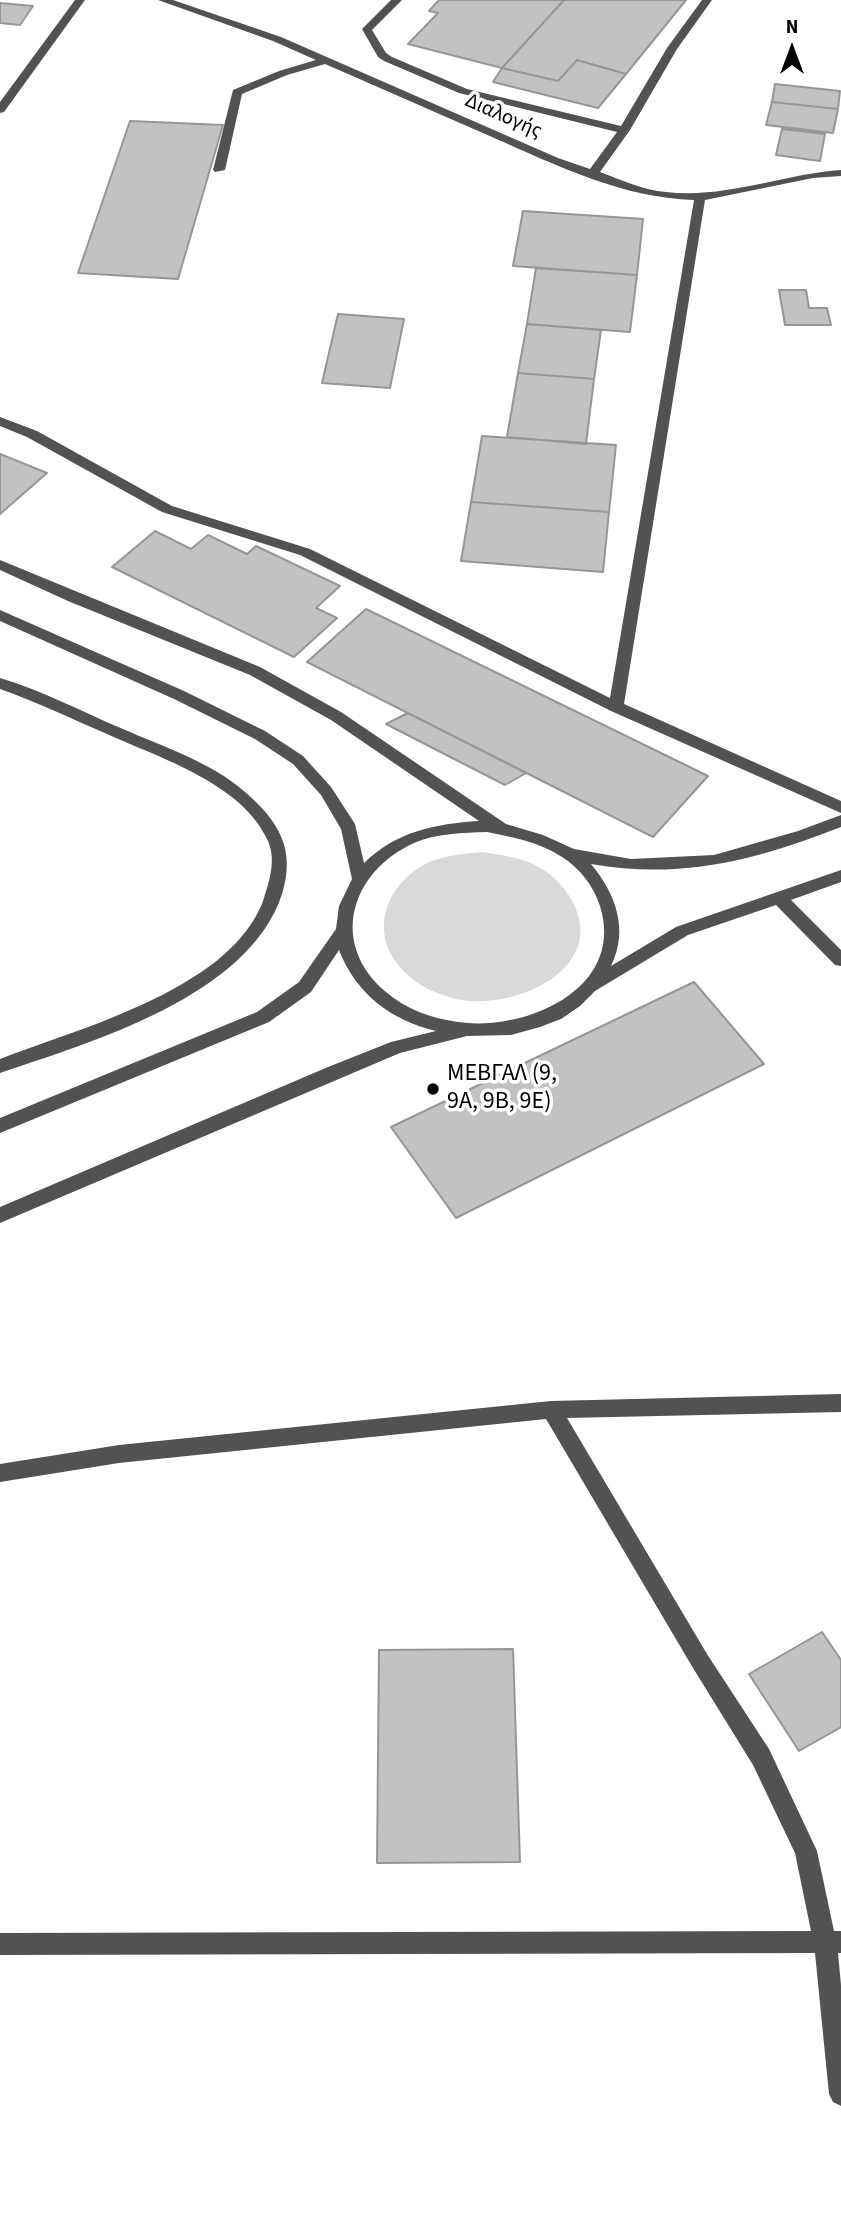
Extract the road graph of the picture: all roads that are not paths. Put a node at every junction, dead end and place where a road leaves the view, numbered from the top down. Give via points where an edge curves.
1 (80, 0) edge
2 (163, 0) edge
3 (397, 0) edge
4 (707, 0) edge
5 (327, 60) junction
6 (2, 104) edge
7 (624, 130) junction
8 (219, 170) dead end
9 (841, 173) edge
10 (592, 175) junction
11 (700, 197) junction
12 (0, 421) edge
13 (0, 565) edge
14 (0, 614) edge
15 (0, 683) edge
16 (616, 707) junction
17 (841, 807) edge
18 (841, 821) edge
19 (505, 829) junction
20 (569, 853) junction
21 (841, 876) edge
22 (360, 879) junction
23 (778, 897) junction
24 (342, 933) junction
25 (841, 960) edge
26 (594, 985) junction
27 (465, 1031) junction
28 (0, 1066) edge
29 (0, 1126) edge
30 (0, 1215) edge
31 (841, 1403) edge
32 (551, 1410) junction
33 (0, 1473) edge
34 (833, 1942) edge
35 (0, 1944) edge
36 (841, 2094) edge

1 - 6 street
2 - 5 street, Διαλογής
3 - 7 street via 367,29 388,59 463,91
4 - 7 street via 672,48
5 - 8 street via 237,92
5 - 10 street, Διαλογής
7 - 10 street
9 - 11 street, Διαλογής
10 - 11 street, Διαλογής via 641,191
11 - 16 street
12 - 16 street via 167,509 304,552
13 - 19 street via 255,671 336,716
14 - 22 street via 260,734 298,760 326,791 349,828
15 - 28 street via 192,765 229,786 257,810 275,837 281,866 275,895 261,922 241,948 204,979 163,1003
16 - 17 street
18 - 20 street via 714,861 631,865
19 - 20 street via 531,835
19 - 22 street via 442,829 401,842 368,866
20 - 26 street via 597,881 612,915 611,951
21 - 23 street
22 - 24 street via 348,897
23 - 25 street
23 - 26 street via 682,931
24 - 27 street via 353,968 379,999 418,1021
24 - 29 street via 305,987 263,1017
26 - 27 street via 545,1019 514,1029
27 - 30 street via 397,1047
31 - 32 street
32 - 33 street via 96,1457
32 - 34 street via 761,1757 806,1852
34 - 35 street
34 - 36 street

